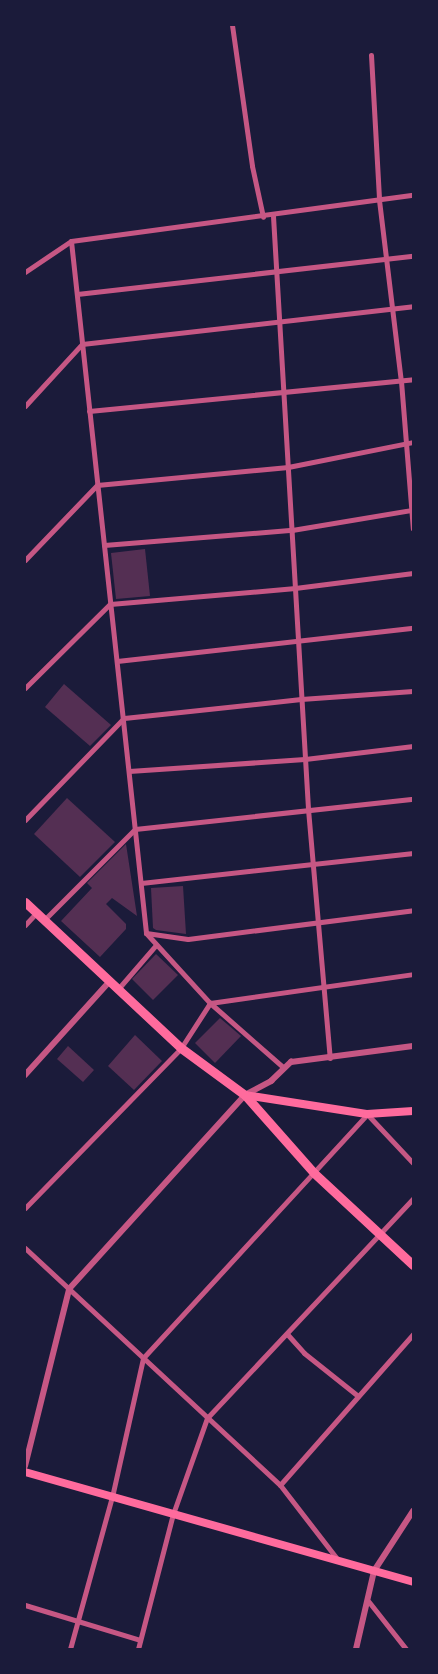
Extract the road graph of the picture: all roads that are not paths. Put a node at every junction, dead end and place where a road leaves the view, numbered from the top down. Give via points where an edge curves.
1 (232, 25) edge
2 (371, 55) dead end
3 (413, 195) edge
4 (379, 200) junction
5 (273, 216) junction
6 (263, 217) junction
7 (71, 241) junction
8 (413, 256) edge
9 (386, 260) junction
10 (25, 272) edge
11 (276, 272) junction
12 (77, 294) junction
13 (413, 306) edge
14 (392, 310) junction
15 (279, 322) junction
16 (82, 344) junction
17 (413, 379) edge
18 (401, 381) junction
19 (283, 391) junction
20 (25, 406) edge
21 (89, 411) junction
22 (413, 442) edge
23 (406, 444) junction
24 (288, 467) junction
25 (97, 485) junction
26 (412, 510) junction
27 (413, 529) edge
28 (292, 530) junction
29 (104, 545) junction
30 (25, 560) edge
31 (413, 573) edge
32 (295, 588) junction
33 (110, 604) junction
34 (413, 628) edge
35 (298, 639) junction
36 (117, 662) junction
37 (25, 688) edge
38 (413, 691) edge
39 (301, 699) junction
40 (124, 718) junction
41 (413, 746) edge
42 (305, 759) junction
43 (128, 771) junction
44 (413, 799) edge
45 (308, 808) junction
46 (25, 820) edge
47 (135, 829) junction
48 (413, 853) edge
49 (313, 864) junction
50 (141, 883) junction
51 (25, 902) edge
52 (413, 910) edge
53 (36, 913) junction
54 (44, 920) junction
55 (318, 922) junction
56 (25, 925) edge
57 (146, 933) junction
58 (156, 946) junction
59 (413, 974) edge
60 (110, 981) junction
61 (118, 989) junction
62 (324, 989) junction
63 (210, 1003) junction
64 (413, 1046) edge
65 (181, 1048) junction
66 (330, 1058) junction
67 (284, 1068) junction
68 (25, 1075) edge
69 (245, 1095) junction
70 (413, 1111) edge
71 (367, 1114) junction
72 (413, 1163) edge
73 (314, 1173) junction
74 (413, 1200) edge
75 (25, 1208) edge
76 (380, 1234) junction
77 (25, 1248) edge
78 (413, 1265) edge
79 (69, 1289) junction
80 (413, 1334) edge
81 (288, 1335) junction
82 (143, 1358) junction
83 (358, 1396) junction
84 (207, 1418) junction
85 (25, 1466) edge
86 (25, 1472) edge
87 (280, 1485) junction
88 (112, 1497) junction
89 (413, 1512) edge
90 (173, 1514) junction
91 (339, 1561) junction
92 (374, 1571) junction
93 (413, 1582) edge
94 (369, 1602) junction
95 (25, 1605) edge
96 (78, 1620) junction
97 (140, 1640) junction
98 (70, 1649) edge
99 (138, 1649) edge
100 (356, 1649) edge
101 (406, 1649) edge

1 - 6 street via 252,166
2 - 4 street
3 - 4 street
4 - 5 street
4 - 9 street
5 - 6 street
5 - 11 street
6 - 7 street
7 - 10 street
7 - 12 street
8 - 9 street
9 - 11 street
9 - 14 street
11 - 12 street
11 - 15 street
12 - 16 street
13 - 14 street
14 - 15 street
14 - 18 street
15 - 16 street
15 - 19 street
16 - 20 street
16 - 21 street
17 - 18 street
18 - 19 street
18 - 23 street
19 - 21 street
19 - 24 street
21 - 25 street
22 - 23 street
23 - 24 street
23 - 26 street
24 - 25 street
24 - 28 street
25 - 29 street
25 - 30 street
26 - 27 street
26 - 28 street
28 - 29 street
28 - 32 street
29 - 33 street
31 - 32 street
32 - 33 street
32 - 35 street
33 - 36 street
33 - 37 street
34 - 35 street
35 - 36 street
35 - 39 street
36 - 40 street
38 - 39 street
39 - 40 street
39 - 42 street
40 - 43 street
40 - 46 street
41 - 42 street
42 - 43 street
42 - 45 street
43 - 47 street
44 - 45 street
45 - 47 street
45 - 49 street
47 - 50 street
47 - 54 street
48 - 49 street
49 - 50 street
49 - 55 street
50 - 57 street
51 - 53 main road
52 - 55 street
53 - 54 main road
53 - 56 street
54 - 60 main road
55 - 57 street via 188,939
55 - 62 street
57 - 58 street
58 - 61 street
58 - 63 street
59 - 62 street
60 - 61 main road
60 - 68 street
61 - 65 main road
62 - 63 street
62 - 66 street
63 - 65 street
63 - 67 street
64 - 66 street
65 - 69 main road
65 - 75 street
66 - 67 street via 291,1062
67 - 69 street via 271,1081
69 - 71 main road
69 - 73 main road
69 - 79 street
70 - 71 main road
71 - 72 street
71 - 73 street
73 - 76 main road
73 - 82 street
74 - 76 street
76 - 78 main road
76 - 81 street
77 - 79 street
79 - 82 street
79 - 85 street
80 - 83 street
81 - 83 street via 304,1353
81 - 84 street
82 - 84 street
82 - 88 street
83 - 87 street
84 - 87 street
84 - 90 street
86 - 88 main road
87 - 91 street
88 - 90 main road
88 - 96 street
89 - 92 street
90 - 91 main road
90 - 97 street
91 - 92 main road
92 - 93 main road
92 - 94 street
94 - 100 street
94 - 101 street
95 - 96 street
96 - 97 street
96 - 98 street
97 - 99 street

